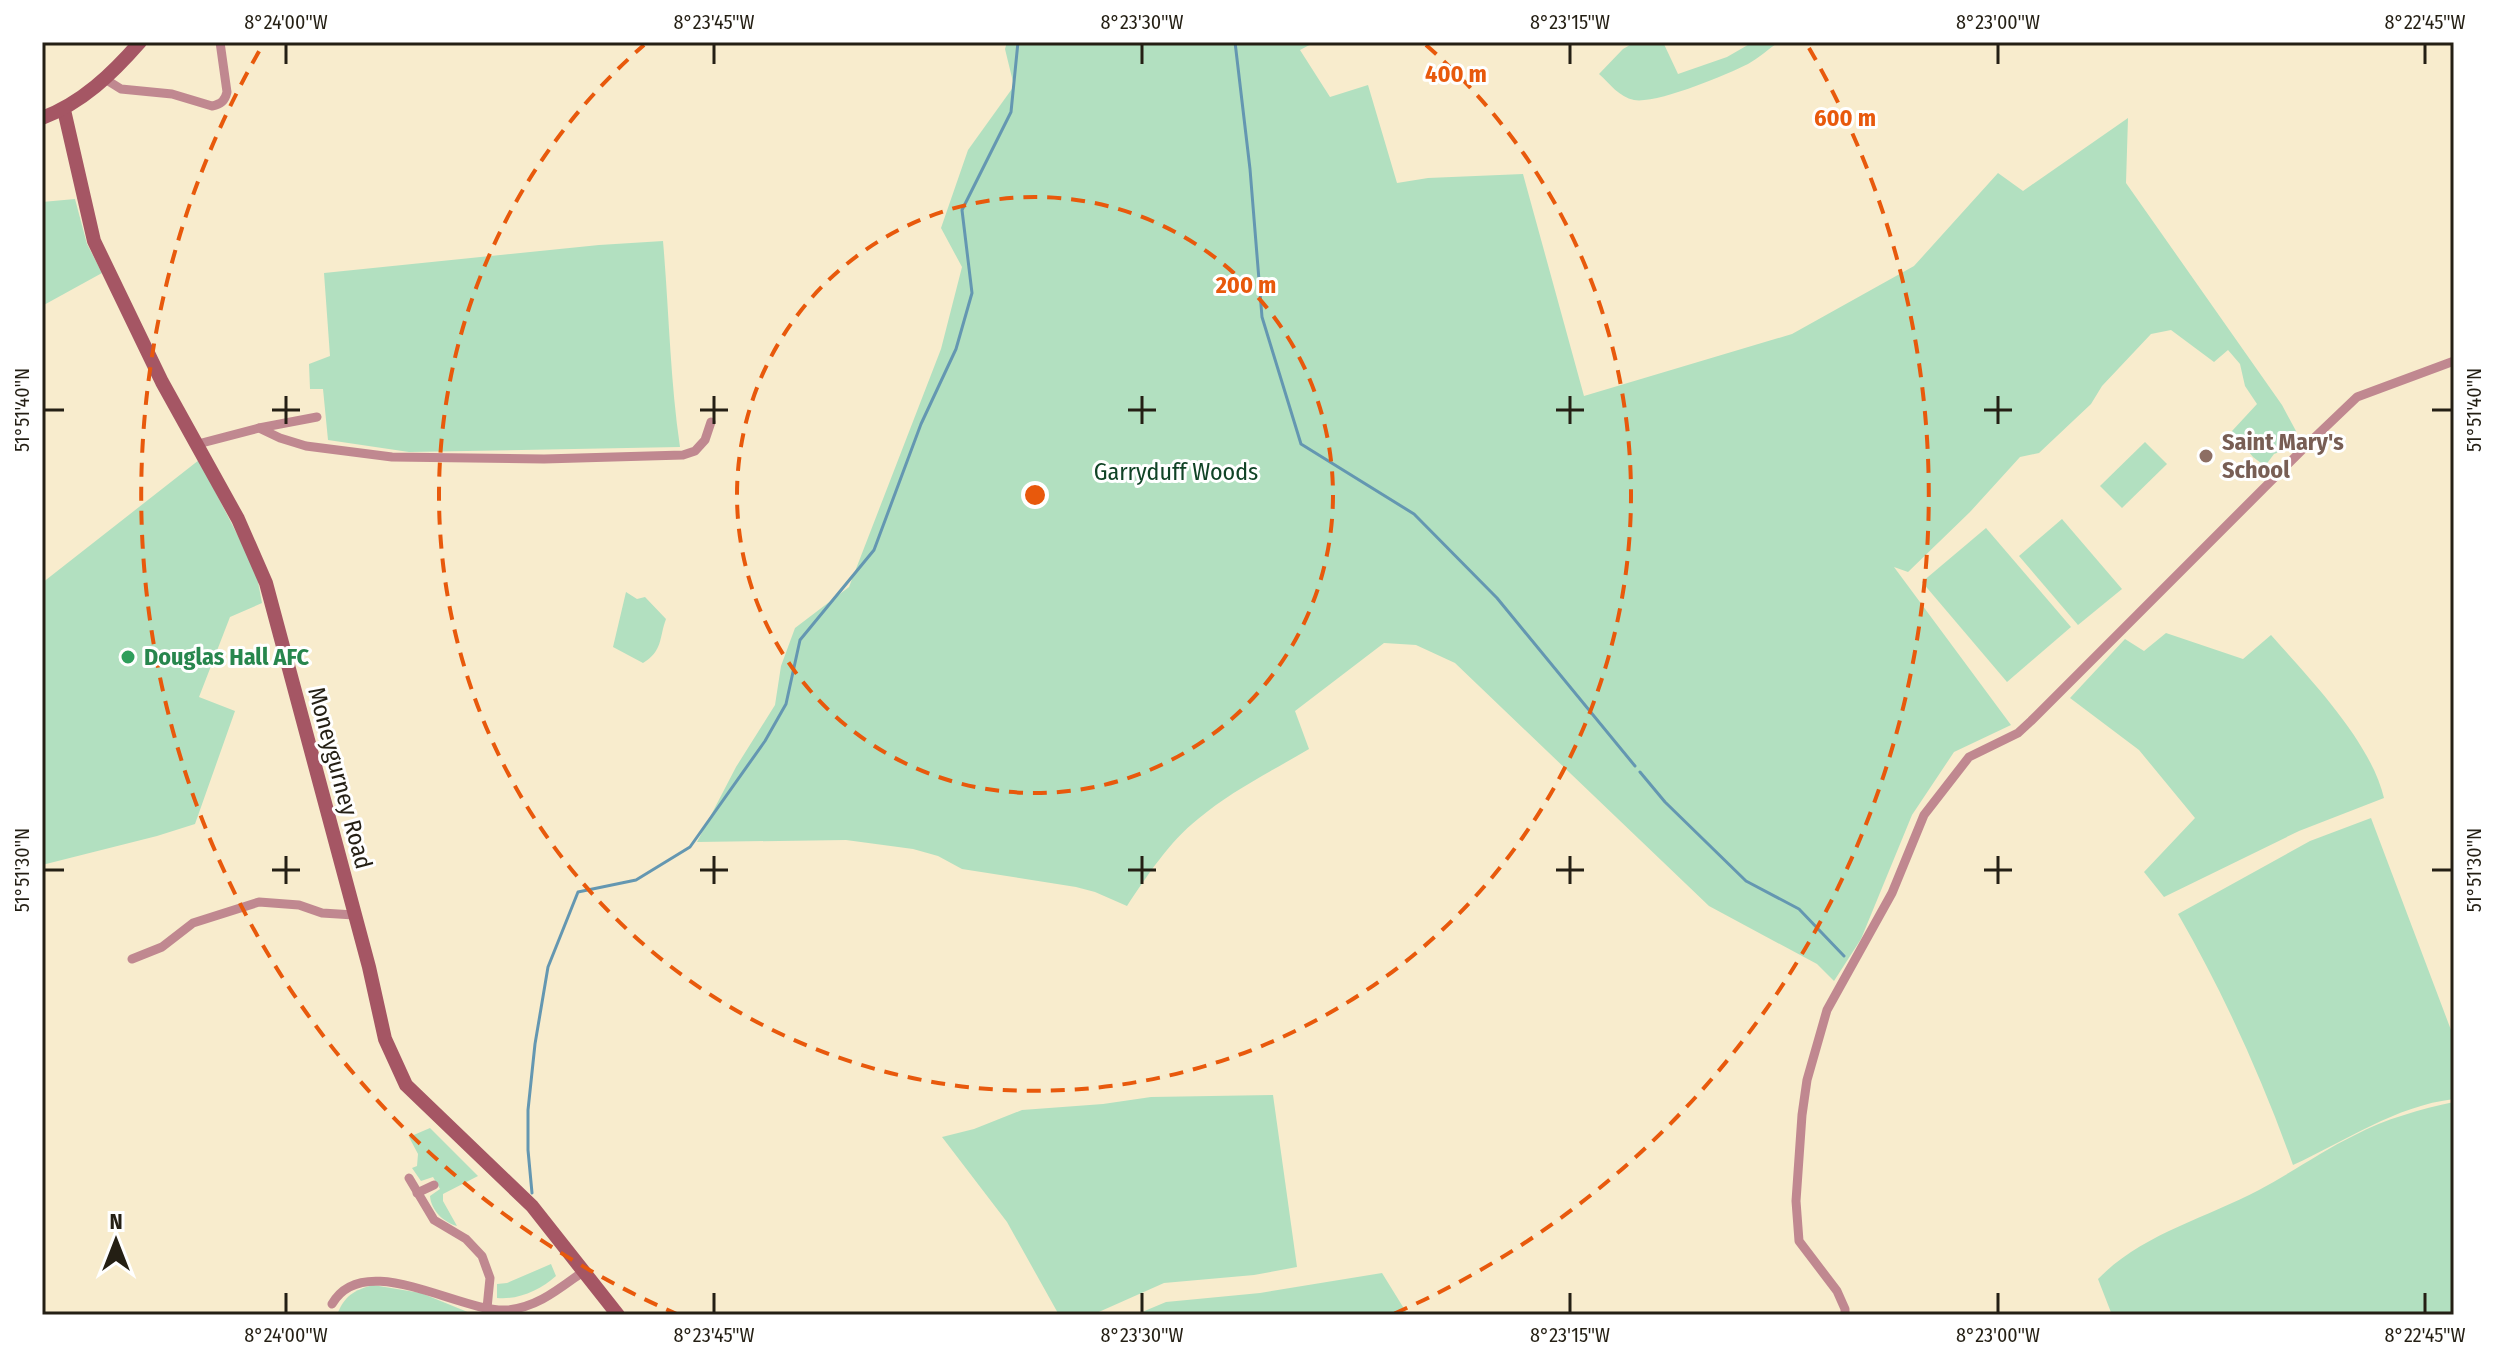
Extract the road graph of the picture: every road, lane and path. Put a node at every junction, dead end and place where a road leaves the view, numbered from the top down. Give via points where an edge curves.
1 (140, 42) edge
2 (220, 42) edge
3 (105, 79) junction
4 (64, 110) junction
5 (42, 118) edge
6 (2454, 361) edge
7 (317, 417) dead end
8 (711, 422) dead end
9 (259, 428) junction
10 (198, 444) junction
11 (354, 915) junction
12 (132, 959) dead end
13 (409, 1178) dead end
14 (434, 1185) dead end
15 (417, 1193) junction
16 (584, 1271) junction
17 (332, 1304) dead end
18 (487, 1308) junction
19 (618, 1315) edge
20 (1845, 1315) edge

1 - 3 street
2 - 3 street via 227,92 219,104 121,89
3 - 4 street
4 - 5 street
4 - 10 street, Moneygurney Road via 94,241
6 - 20 street via 2357,397 2031,721 1969,757 1924,815 1892,893 1827,1010 1807,1080 1796,1201 1799,1241 1837,1291
7 - 9 street
8 - 9 street via 705,440 683,455 544,459 392,457 306,446
9 - 10 street
10 - 11 street, Moneygurney Road via 266,583
11 - 12 street via 259,902 193,923 162,947
11 - 16 street, Moneygurney Road via 385,1039 406,1085 532,1206
13 - 15 street
14 - 15 street
15 - 18 street via 434,1220 482,1256 490,1278
16 - 18 street via 537,1303
16 - 19 street, Moneygurney Road
17 - 18 street via 344,1290 377,1282 421,1288

